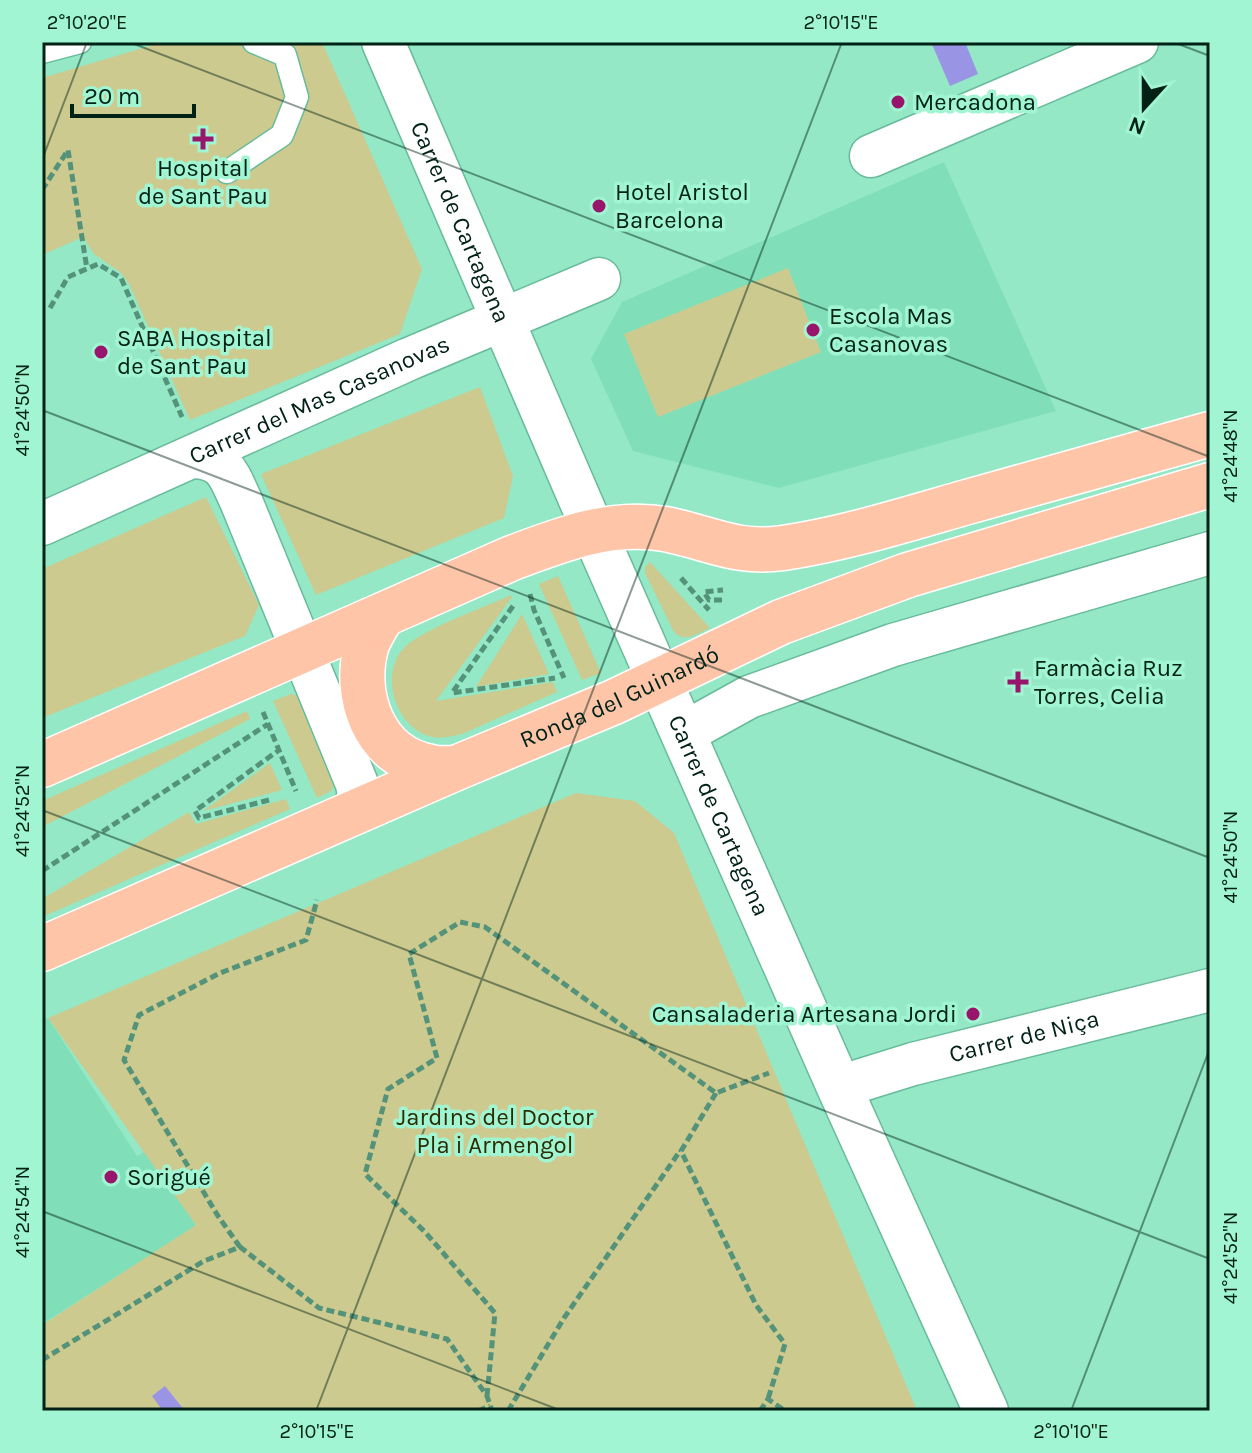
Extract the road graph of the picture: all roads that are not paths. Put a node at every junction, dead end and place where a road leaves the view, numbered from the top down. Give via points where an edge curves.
1 (80, 42) edge
2 (254, 42) edge
3 (383, 42) edge
4 (1137, 42) edge
5 (42, 52) edge
6 (871, 156) dead end
7 (227, 172) dead end
8 (599, 279) dead end
9 (503, 320) junction
10 (1210, 434) edge
11 (190, 440) junction
12 (1210, 485) edge
13 (42, 524) edge
14 (593, 530) junction
15 (1210, 553) edge
16 (382, 616) junction
17 (301, 650) junction
18 (661, 681) junction
19 (684, 733) junction
20 (42, 765) edge
21 (456, 768) junction
22 (351, 815) junction
23 (42, 949) edge
24 (1210, 990) edge
25 (839, 1087) junction
26 (986, 1411) edge

1 - 5 lane
2 - 7 lane via 285,55 297,97 282,135
3 - 9 street, Carrer de Cartagena
4 - 6 street
8 - 9 street, Carrer del Mas Casanovas
9 - 11 street, Carrer del Mas Casanovas
9 - 14 street, Carrer de Cartagena
10 - 14 main road via 875,528 781,548 735,548 660,529
11 - 13 street, Carrer del Mas Casanovas
11 - 17 street via 229,476
12 - 18 main road, Ronda del Guinardó via 908,575 781,622
14 - 16 main road via 512,558
14 - 18 street, Carrer de Cartagena
15 - 19 street via 893,645 749,697
16 - 17 main road
16 - 21 main road via 368,640 362,666 362,696 372,724 389,747 411,761
17 - 20 main road
17 - 22 street via 357,784 359,797
18 - 19 street, Carrer de Cartagena
18 - 21 main road, Ronda del Guinardó
19 - 25 street, Carrer de Cartagena
21 - 22 main road, Ronda del Guinardó
22 - 23 main road, Ronda del Guinardó
24 - 25 street, Carrer de Niça
25 - 26 street, Carrer de Cartagena

